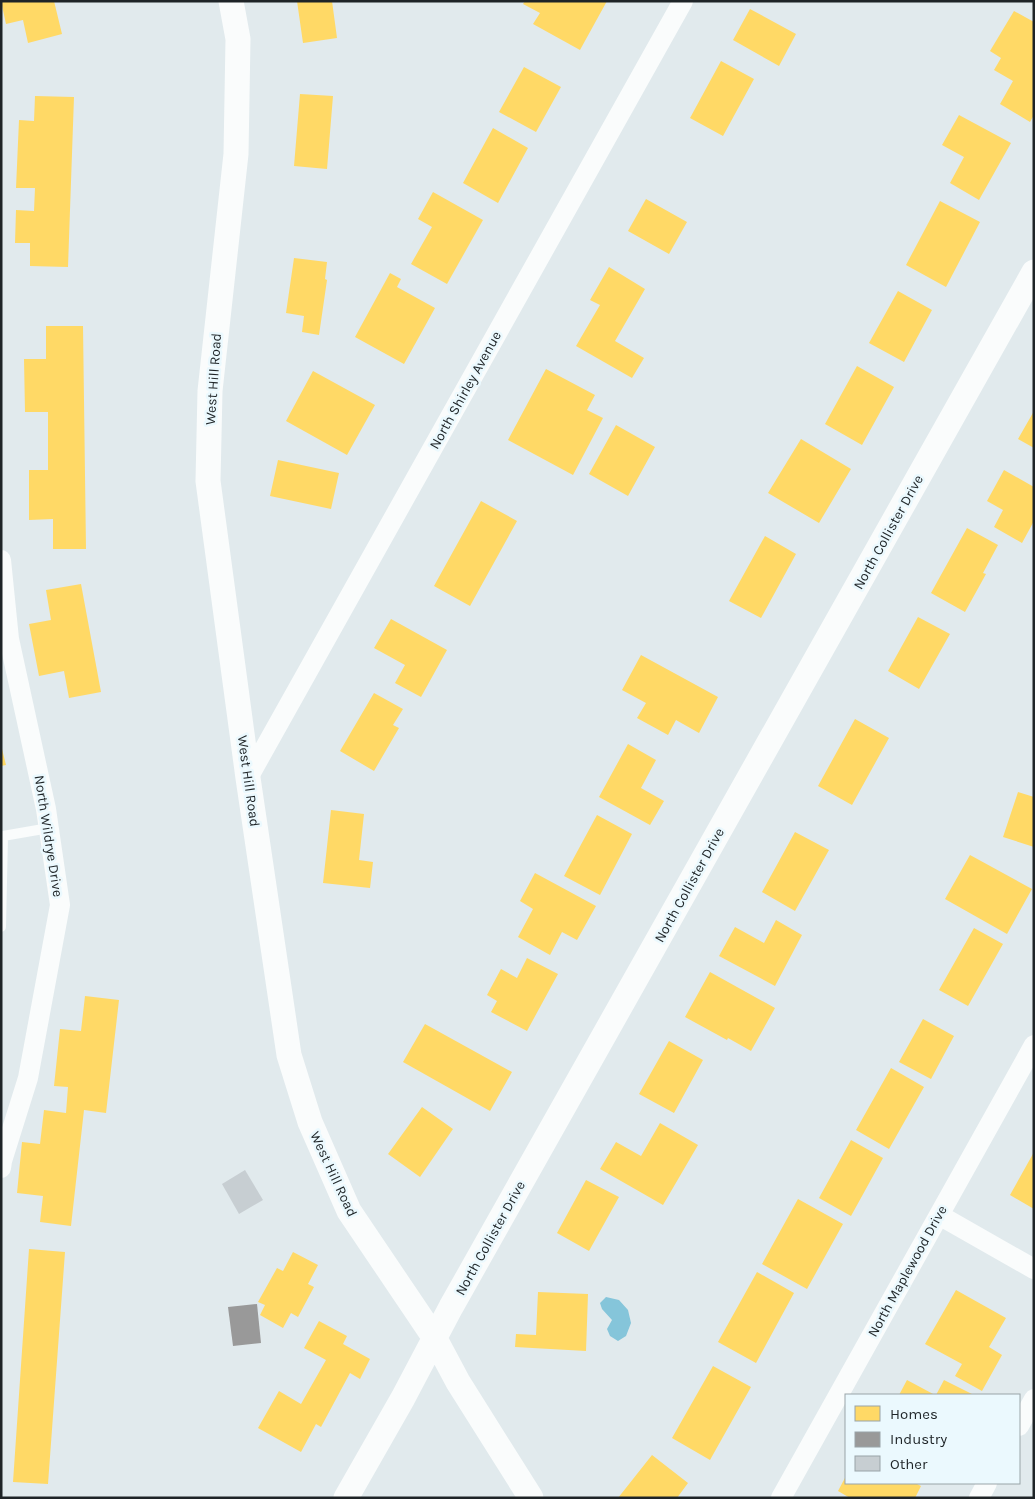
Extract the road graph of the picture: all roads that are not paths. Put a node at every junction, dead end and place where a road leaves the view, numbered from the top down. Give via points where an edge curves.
1 (231, 1) edge
2 (683, 1) edge
3 (1034, 272) edge
4 (1, 560) edge
5 (248, 778) junction
6 (49, 828) junction
7 (1, 927) edge
8 (1034, 1045) edge
9 (1, 1168) edge
10 (939, 1215) junction
11 (1034, 1269) edge
12 (434, 1337) junction
13 (1034, 1399) edge
14 (1020, 1424) edge
15 (986, 1484) edge
16 (346, 1498) edge
17 (531, 1498) edge
18 (781, 1498) edge
19 (979, 1498) edge

1 - 5 street, West Hill Road via 238,39 236,154 210,391 208,481
2 - 5 street, North Shirley Avenue
3 - 12 street, North Collister Drive
4 - 6 street, North Wildrye Drive via 9,639
5 - 12 street, West Hill Road via 289,1055 310,1122 349,1211
6 - 7 lane via 3,836
6 - 9 street, North Wildrye Drive via 60,905 28,1078
8 - 10 street, North Maplewood Drive
10 - 11 street
10 - 18 street, North Maplewood Drive
12 - 16 street, North Collister Drive
12 - 17 street, West Hill Road via 458,1382
13 - 14 street
15 - 19 street

